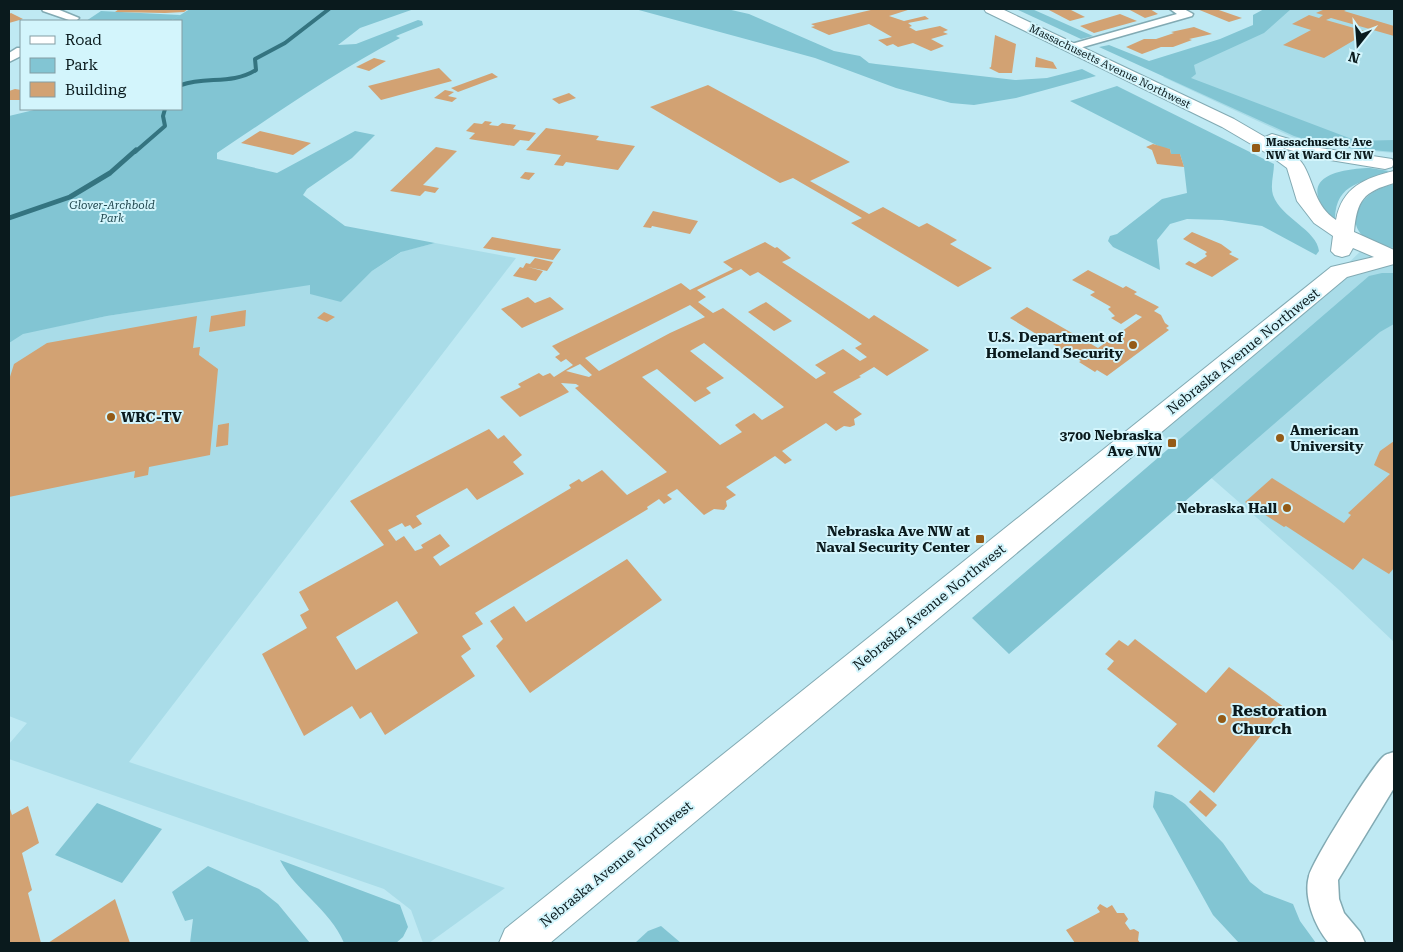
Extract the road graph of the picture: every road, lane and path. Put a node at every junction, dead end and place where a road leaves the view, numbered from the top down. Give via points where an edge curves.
1 (47, 9) edge
2 (991, 9) edge
3 (1175, 9) edge
4 (74, 18) edge
5 (1072, 47) junction
6 (20, 52) edge
7 (9, 58) edge
8 (1228, 124) junction
9 (1391, 168) edge
10 (1304, 192) junction
11 (1344, 235) junction
12 (1394, 257) edge
13 (1339, 272) junction
14 (1394, 765) edge
15 (519, 943) edge
16 (1349, 943) edge

1 - 4 street
2 - 5 main road, Massachusetts Avenue Northwest
3 - 5 street via 1188,14
5 - 8 main road, Massachusetts Avenue Northwest
6 - 7 street
8 - 9 main road, Massachusetts Avenue Northwest via 1306,150
8 - 10 main road, Massachusetts Avenue Northwest via 1292,163
9 - 10 main road via 1347,165 1319,173
9 - 11 main road via 1352,197 1346,210
10 - 11 main road, Massachusetts Avenue Northwest via 1317,214
11 - 12 main road, Massachusetts Avenue Northwest
11 - 13 main road
12 - 13 main road, Nebraska Avenue Northwest
13 - 15 main road, Nebraska Avenue Northwest
14 - 16 street via 1323,877 1324,899 1332,923

